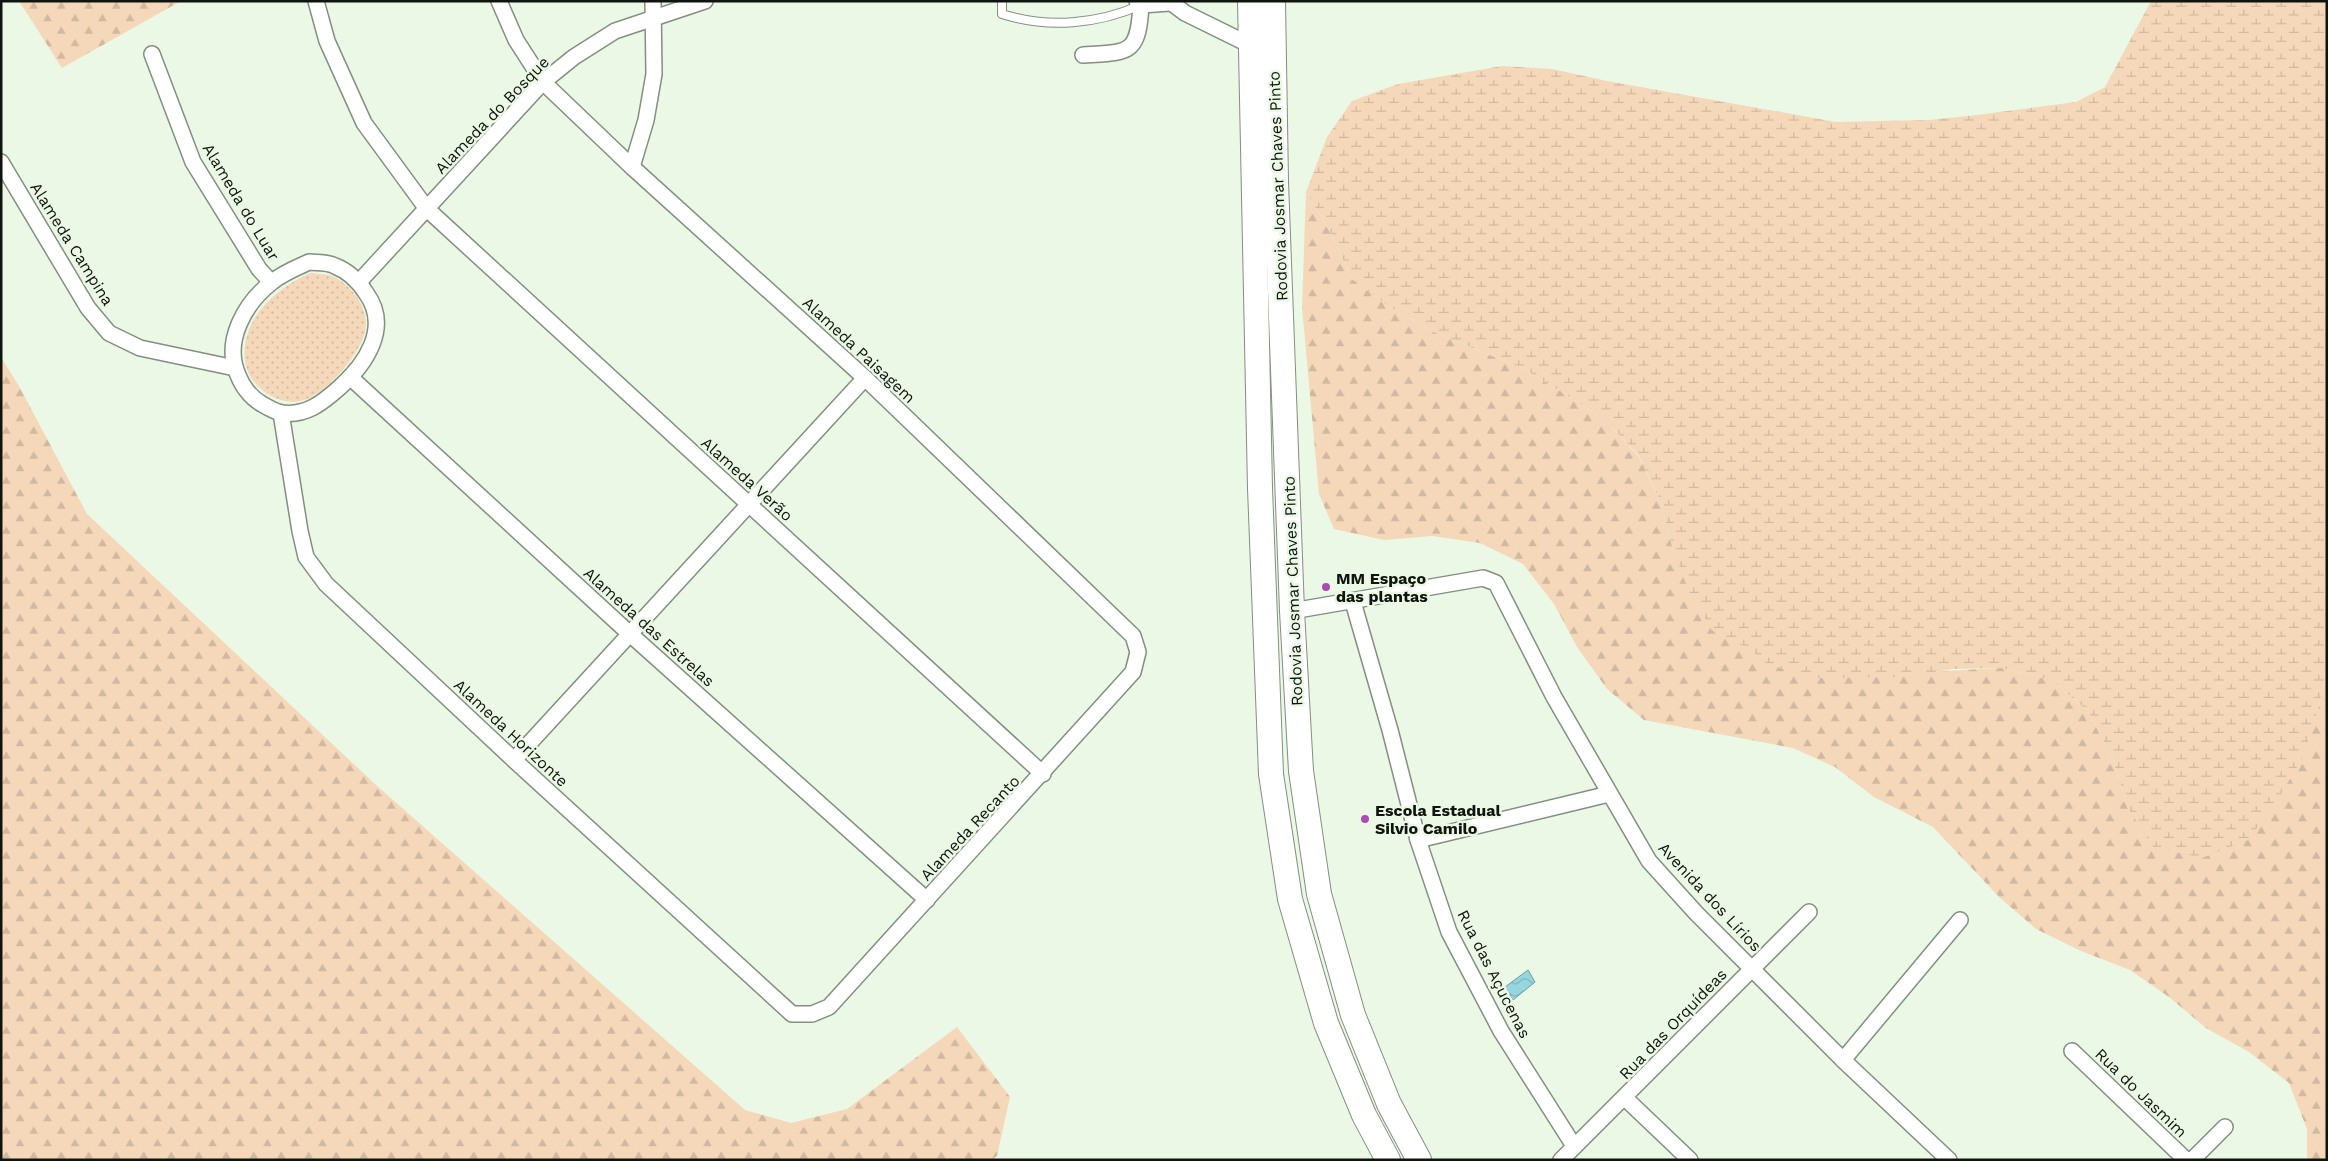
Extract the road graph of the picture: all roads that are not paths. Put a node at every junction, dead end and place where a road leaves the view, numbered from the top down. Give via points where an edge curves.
1 (316, 1) edge
2 (499, 1) edge
3 (652, 1) edge
4 (705, 1) edge
5 (1002, 1) edge
6 (1250, 1) edge
7 (1273, 1) edge
8 (1170, 2) edge
9 (1139, 3) edge
10 (653, 18) junction
11 (1250, 45) junction
12 (152, 54) dead end
13 (1083, 55) dead end
14 (543, 82) junction
15 (1, 162) edge
16 (632, 167) junction
17 (426, 210) junction
18 (271, 282) junction
19 (358, 282) junction
20 (235, 368) junction
21 (350, 378) junction
22 (866, 378) junction
23 (281, 413) junction
24 (1289, 487) junction
25 (1260, 488) junction
26 (749, 505) junction
27 (1353, 602) junction
28 (1292, 611) junction
29 (630, 634) junction
30 (1138, 652) joint
31 (514, 760) junction
32 (1043, 774) junction
33 (1609, 794) junction
34 (1418, 840) junction
35 (927, 900) junction
36 (1809, 912) dead end
37 (1960, 920) dead end
38 (1751, 968) junction
39 (812, 1014) joint
40 (2072, 1051) dead end
41 (1843, 1060) junction
42 (1625, 1098) junction
43 (2226, 1127) dead end
44 (1574, 1146) junction
45 (1388, 1160) edge
46 (1419, 1160) edge
47 (1561, 1160) edge
48 (1690, 1160) edge
49 (1949, 1160) edge
50 (2186, 1160) edge
51 (2192, 1160) edge

1 - 17 street, Alameda Verão via 326,41 364,123
2 - 14 street, Alameda Paisagem via 516,40
3 - 10 street
4 - 10 street, Alameda do Bosque
5 - 9 lane via 1002,14 1048,22 1107,18
6 - 11 main road, Rodovia Josmar Chaves Pinto
7 - 24 main road, Rodovia Josmar Chaves Pinto via 1276,182
8 - 9 street
8 - 11 street via 1184,13
9 - 13 street via 1139,30 1129,49 1119,53
10 - 14 street, Alameda do Bosque via 615,31
10 - 16 street via 654,74 646,120
11 - 25 main road, Rodovia Josmar Chaves Pinto
12 - 18 street, Alameda do Luar via 193,162
14 - 16 street, Alameda Paisagem
14 - 17 street, Alameda do Bosque
15 - 20 street, Alameda Campina via 88,308 109,333 140,348
16 - 22 street, Alameda Paisagem
17 - 19 street, Alameda do Bosque
17 - 26 street, Alameda Verão
18 - 19 street via 309,262 334,265
18 - 20 street via 247,309 236,328
19 - 21 street via 372,300 378,323 366,358
20 - 23 street via 242,385 259,402
21 - 23 street via 312,409
21 - 29 street, Alameda das Estrelas
22 - 26 street
22 - 30 street, Alameda Paisagem via 1134,636
23 - 31 street, Alameda Horizonte via 306,557 326,584
24 - 25 main road
24 - 28 main road, Rodovia Josmar Chaves Pinto
25 - 45 main road, Rodovia Josmar Chaves Pinto via 1271,774 1290,899 1326,1023 1364,1115
26 - 29 street
26 - 32 street, Alameda Verão
27 - 28 street
27 - 33 street, Avenida dos Lírios via 1483,578 1496,583 1554,697
27 - 34 street, Rua das Açucenas
28 - 46 main road, Rodovia Josmar Chaves Pinto via 1301,771 1319,894 1353,1015 1390,1104
29 - 31 street
29 - 35 street, Alameda das Estrelas
30 - 32 street, Alameda Recanto via 1133,672
31 - 39 street, Alameda Horizonte via 792,1014
32 - 35 street, Alameda Recanto
33 - 34 street
33 - 38 street, Avenida dos Lírios via 1649,861
34 - 44 street, Rua das Açucenas via 1449,932 1500,1031
35 - 39 street, Alameda Recanto via 829,1008
36 - 38 street, Rua das Orquídeas
37 - 41 street
38 - 41 street, Avenida dos Lírios
38 - 42 street, Rua das Orquídeas
40 - 50 street, Rua do Jasmim
41 - 49 street, Avenida dos Lírios
42 - 44 street, Rua das Orquídeas
42 - 48 street
43 - 51 street
44 - 47 street, Rua das Orquídeas

